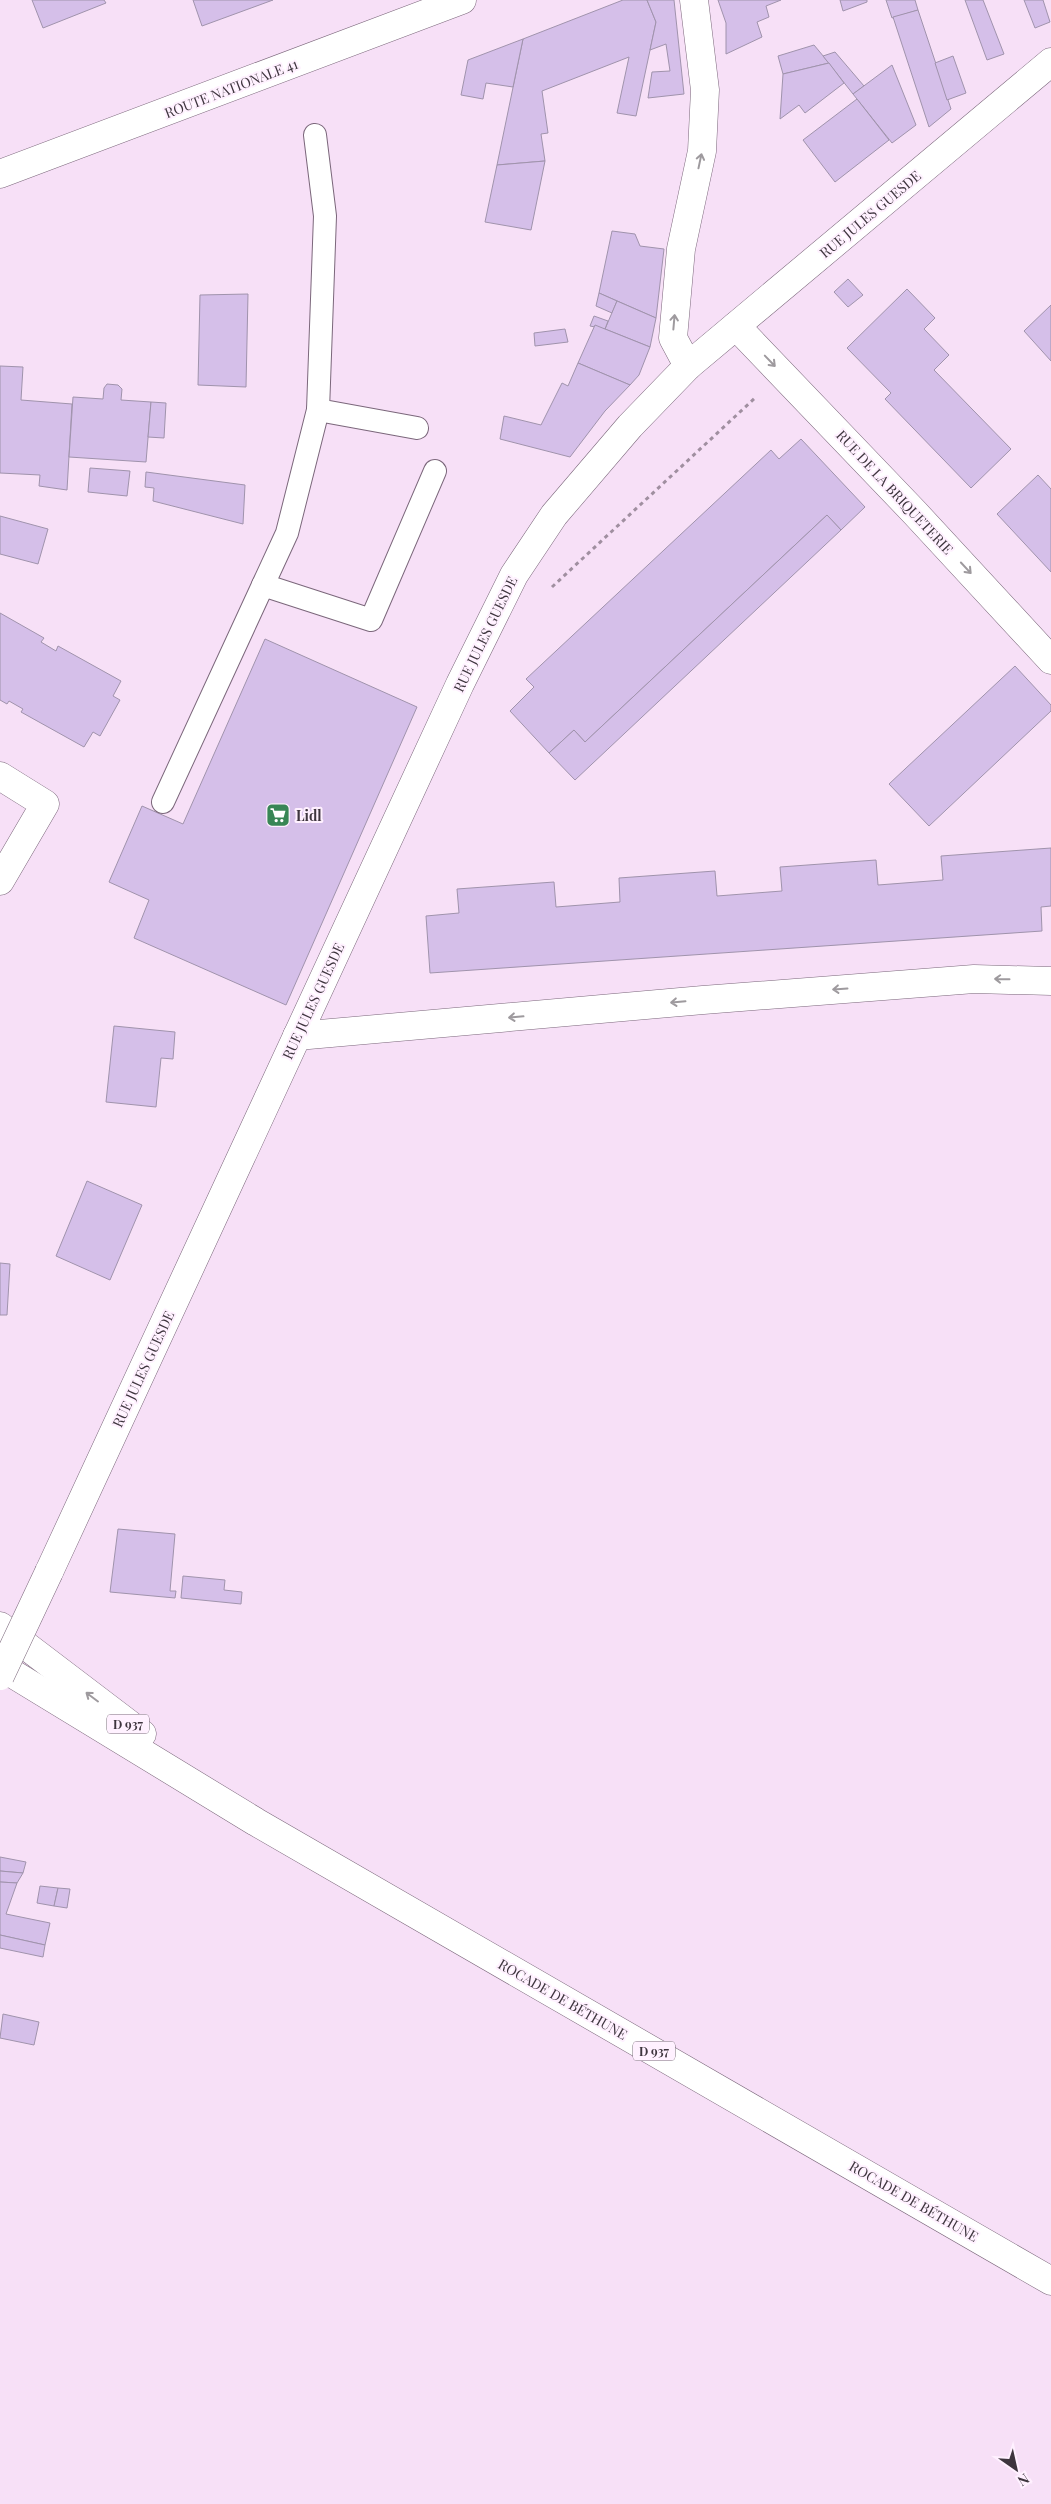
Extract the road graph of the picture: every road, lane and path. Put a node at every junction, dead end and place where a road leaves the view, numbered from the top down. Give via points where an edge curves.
1 (462, 0) edge
2 (694, 0) edge
3 (1051, 62) edge
4 (315, 134) dead end
5 (0, 174) edge
6 (736, 326) junction
7 (688, 366) junction
8 (782, 372) junction
9 (318, 410) junction
10 (417, 428) dead end
11 (435, 472) dead end
12 (263, 585) junction
13 (549, 589) dead end
14 (1051, 660) edge
15 (0, 776) edge
16 (163, 802) dead end
17 (0, 881) edge
18 (1051, 981) edge
19 (297, 1036) junction
20 (0, 1626) edge
21 (0, 1666) edge
22 (0, 1676) edge
23 (256, 1822) junction
24 (1051, 2281) edge

1 - 5 street, ROUTE NATIONALE 41
7 -> 2 street via 673,338 681,249 702,150 705,90
3 - 6 street, RUE JULES GUESDE
4 - 9 lane via 325,216
6 - 7 street, RUE JULES GUESDE
6 -> 8 street, RUE DE LA BRIQUETERIE
7 - 19 street, RUE JULES GUESDE via 630,426 554,515 514,575
8 - 13 path
8 -> 14 street, RUE DE LA BRIQUETERIE
9 - 10 lane
9 - 12 lane via 287,533
11 - 12 lane via 370,620
12 - 16 lane
15 - 17 street via 45,804
18 -> 19 street via 974,979
19 - 22 street, RUE JULES GUESDE, bridge
23 -> 20 street, ROCADE DE BÉTHUNE / D 937
21 - 23 street, ROCADE DE BÉTHUNE / D 937
23 - 24 street, ROCADE DE BÉTHUNE / D 937

